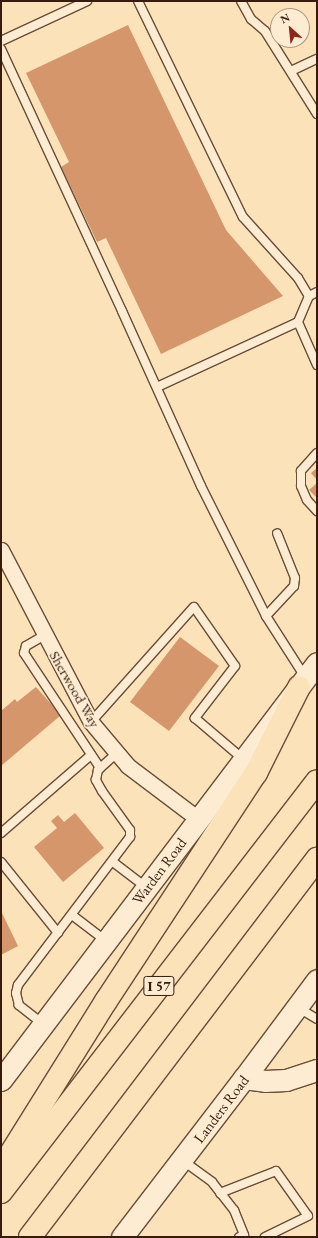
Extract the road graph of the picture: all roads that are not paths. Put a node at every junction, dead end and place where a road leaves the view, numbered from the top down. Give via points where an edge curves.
1 (87, 1) edge
2 (138, 1) edge
3 (241, 1) edge
4 (1, 41) edge
5 (1, 49) edge
6 (317, 59) edge
7 (290, 71) junction
8 (317, 114) edge
9 (317, 292) edge
10 (309, 296) junction
11 (298, 322) junction
12 (317, 365) edge
13 (157, 387) junction
14 (317, 453) edge
15 (317, 511) edge
16 (277, 533) dead end
17 (1, 550) edge
18 (266, 616) junction
19 (45, 635) junction
20 (307, 676) edge
21 (91, 722) junction
22 (117, 753) junction
23 (91, 754) junction
24 (243, 760) junction
25 (100, 768) junction
26 (317, 781) edge
27 (198, 819) junction
28 (1, 833) edge
29 (317, 859) edge
30 (1, 862) edge
31 (113, 862) junction
32 (146, 888) junction
33 (72, 915) junction
34 (58, 932) junction
35 (106, 941) junction
36 (317, 980) edge
37 (296, 1007) junction
38 (317, 1019) edge
39 (43, 1024) junction
40 (317, 1070) edge
41 (244, 1078) junction
42 (1, 1080) edge
43 (182, 1160) junction
44 (1, 1168) edge
45 (1, 1192) edge
46 (220, 1193) junction
47 (242, 1236) edge
48 (30, 1237) edge
49 (122, 1237) edge
50 (265, 1237) edge

1 - 4 lane
2 - 10 lane via 243,217 298,278
3 - 7 lane via 251,19 265,31
5 - 13 lane
6 - 7 lane
7 - 8 lane
9 - 10 lane
10 - 11 lane
11 - 12 lane
11 - 13 lane
13 - 18 lane via 201,486
14 - 15 lane via 301,471 301,486 307,500
16 - 18 lane via 295,578 294,586
17 - 19 street, Sherwood Way
18 - 20 lane
19 - 21 street, Sherwood Way
19 - 23 lane via 26,646 24,653
20 - 24 main road, Warden Road
20 - 44 highway via 256,773 106,1001
21 - 22 street, Sherwood Way
21 - 24 lane via 194,607 235,666 195,718
22 - 25 lane
22 - 27 street, Sherwood Way via 128,766
23 - 25 lane
23 - 28 lane
24 - 27 main road, Warden Road
25 - 31 lane via 96,780 130,830 130,837
26 - 45 highway, I 57
27 - 32 main road, Warden Road
29 - 48 highway
30 - 34 lane
31 - 32 lane
31 - 33 lane
32 - 35 main road, Warden Road
33 - 34 lane
33 - 35 lane
34 - 39 lane via 18,985 16,993 19,1005
35 - 39 main road, Warden Road
36 - 37 main road, Landers Road
37 - 38 lane
37 - 41 main road, Landers Road
39 - 42 main road, Warden Road
40 - 41 main road via 286,1080
41 - 43 main road, Landers Road
43 - 46 lane via 212,1182
43 - 49 main road, Landers Road
46 - 47 lane via 234,1210
46 - 50 lane via 276,1170 308,1216

